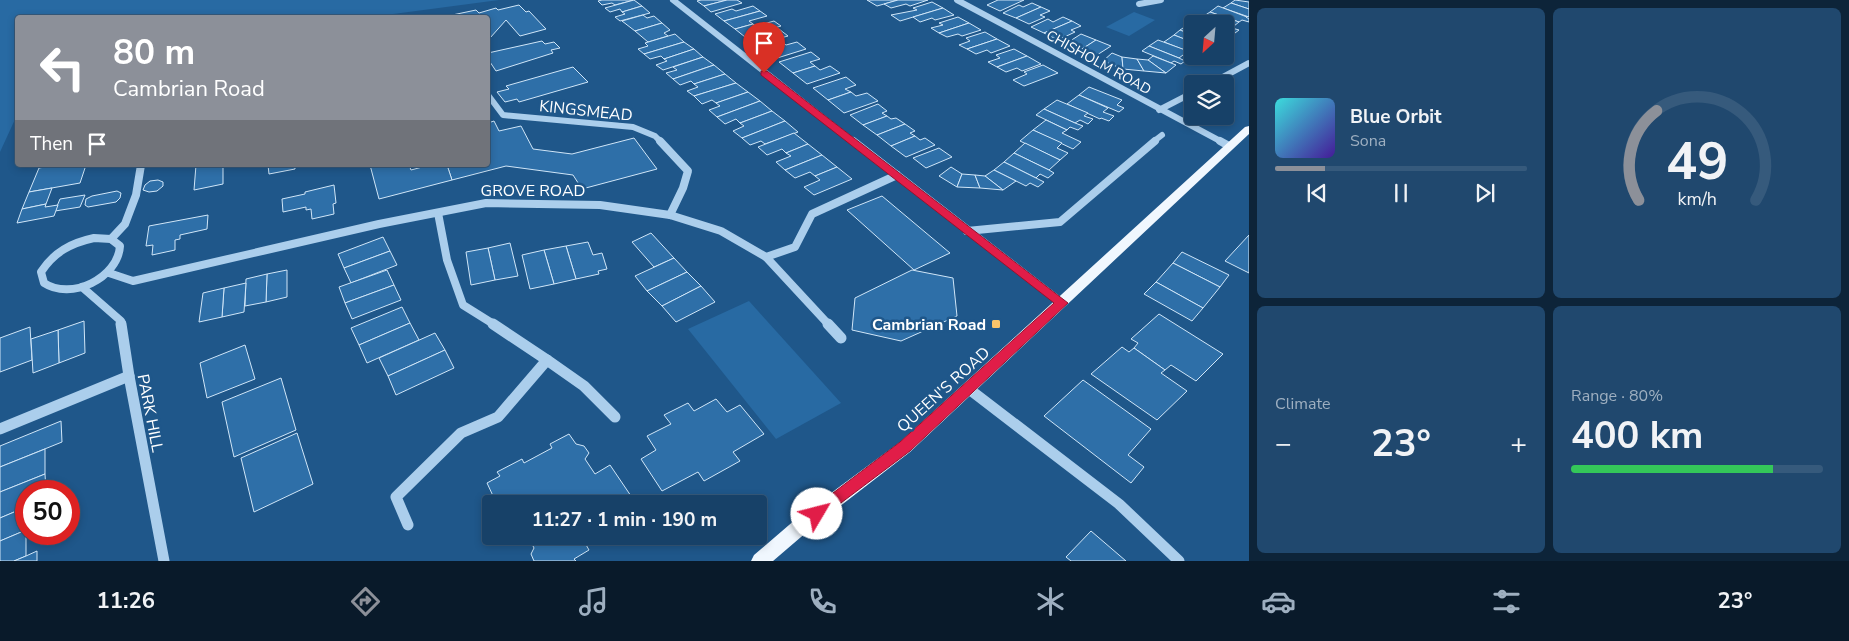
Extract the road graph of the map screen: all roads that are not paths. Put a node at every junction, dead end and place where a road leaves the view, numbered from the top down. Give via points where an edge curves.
1 (673, 0) edge
2 (957, 0) edge
3 (1161, 0) edge
4 (1139, 4) dead end
5 (1249, 63) edge
6 (1227, 75) edge
7 (1184, 96) edge
8 (490, 98) edge
9 (1159, 110) junction
10 (1249, 129) edge
11 (1162, 135) dead end
12 (1229, 146) junction
13 (141, 167) edge
14 (897, 175) junction
15 (438, 213) junction
16 (670, 215) junction
17 (967, 231) junction
18 (111, 239) junction
19 (766, 257) junction
20 (109, 272) junction
21 (82, 286) junction
22 (1062, 303) junction
23 (841, 338) dead end
24 (547, 360) junction
25 (129, 376) junction
26 (969, 389) junction
27 (512, 401) joint
28 (615, 417) dead end
29 (0, 429) edge
30 (408, 525) dead end
31 (164, 561) edge
32 (760, 561) edge
33 (1178, 561) edge

1 - 14 street
2 - 9 street, CHISHOLM ROAD
3 - 4 street
5 - 6 street
7 - 9 street
8 - 16 street, KINGSMEAD via 503,116 633,127 655,136 688,171
9 - 12 street, CHISHOLM ROAD
10 - 12 main road, QUEEN'S ROAD
11 - 17 street via 1060,222
12 - 22 main road, QUEEN'S ROAD
13 - 18 street via 136,195 125,224
14 - 17 street
14 - 19 street via 812,214 796,246
15 - 16 street, GROVE ROAD via 486,203 522,203 600,205
15 - 20 street, GROVE ROAD via 133,281
15 - 24 street via 447,260 462,305
16 - 19 street, GROVE ROAD via 721,231
17 - 22 street
18 - 20 street via 120,246 122,253 119,262
18 - 21 street via 94,238 62,249 51,257 41,272 48,287 58,290
19 - 23 street, GROVE ROAD
20 - 21 street
21 - 25 street, PARK HILL via 121,321
22 - 26 main road, QUEEN'S ROAD
24 - 27 street
24 - 28 street via 582,384
25 - 29 street
25 - 31 street, PARK HILL
26 - 32 main road, QUEEN'S ROAD via 905,447
26 - 33 street via 1119,504
27 - 30 street via 498,417 461,433 396,497

